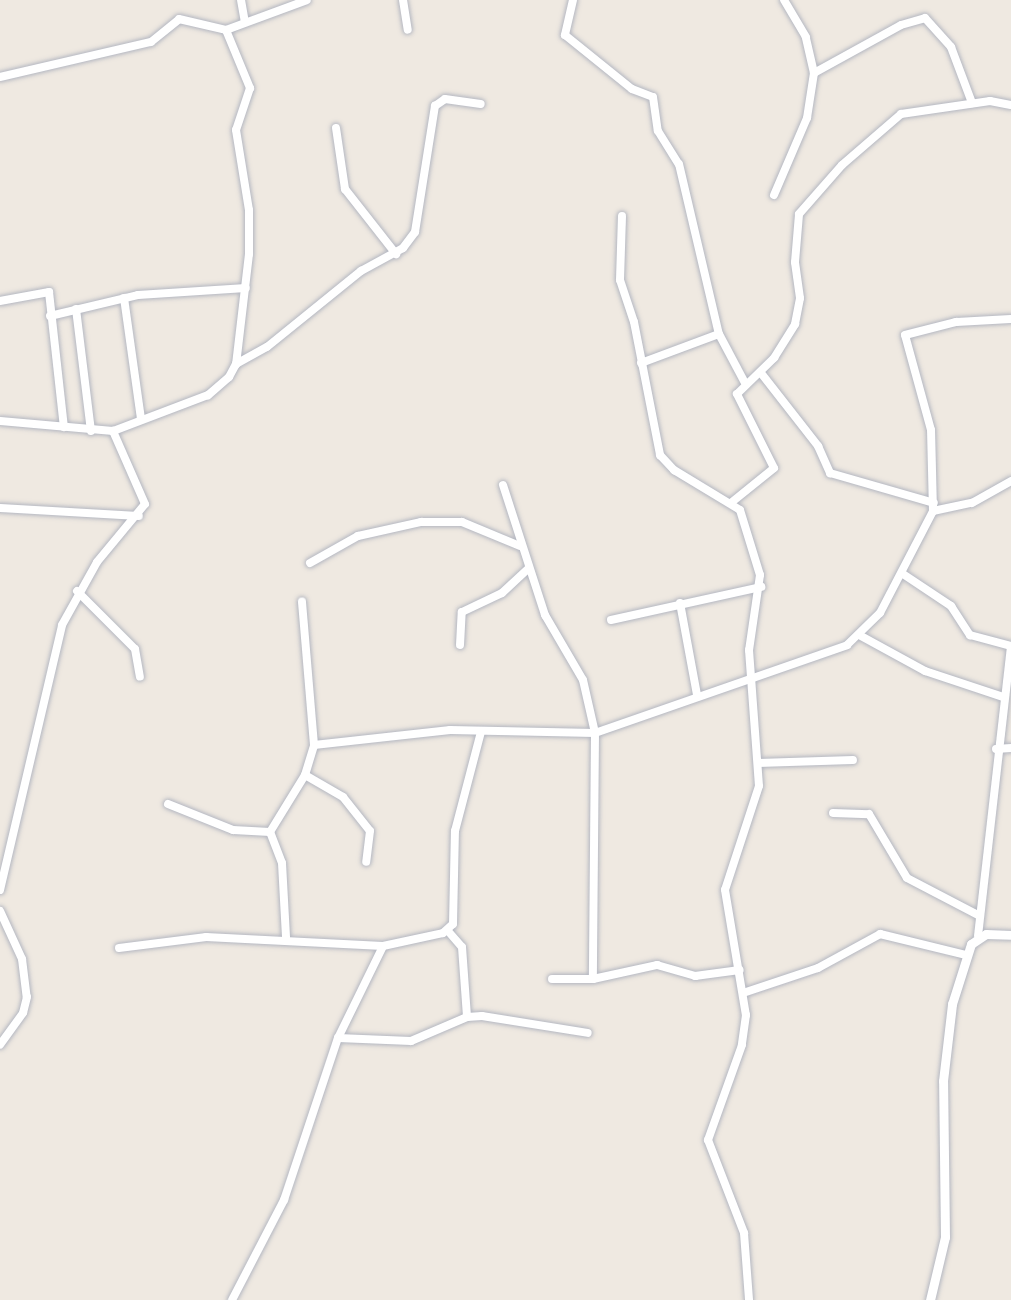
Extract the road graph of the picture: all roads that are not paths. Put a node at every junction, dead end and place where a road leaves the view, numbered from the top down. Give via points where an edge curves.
1 (241, 0) edge
2 (307, 0) edge
3 (403, 0) edge
4 (573, 0) edge
5 (784, 0) edge
6 (245, 22) junction
7 (226, 30) junction
8 (408, 30) dead end
9 (814, 73) junction
10 (0, 77) edge
11 (972, 103) junction
12 (481, 104) dead end
13 (1011, 105) edge
14 (336, 128) dead end
15 (774, 195) dead end
16 (622, 216) dead end
17 (396, 254) junction
18 (246, 288) junction
19 (124, 298) junction
20 (0, 301) edge
21 (76, 309) junction
22 (50, 316) junction
23 (1011, 319) edge
24 (719, 334) junction
25 (641, 363) junction
26 (236, 364) junction
27 (761, 373) junction
28 (745, 383) junction
29 (141, 419) junction
30 (0, 421) edge
31 (64, 427) junction
32 (91, 431) junction
33 (113, 431) junction
34 (1011, 481) edge
35 (503, 485) dead end
36 (732, 502) junction
37 (934, 507) junction
38 (0, 508) edge
39 (139, 516) junction
40 (520, 546) junction
41 (310, 563) dead end
42 (527, 570) junction
43 (903, 574) junction
44 (761, 587) junction
45 (77, 591) junction
46 (302, 602) dead end
47 (680, 603) junction
48 (611, 620) dead end
49 (861, 636) junction
50 (460, 645) dead end
51 (1011, 646) edge
52 (140, 677) dead end
53 (752, 677) junction
54 (697, 695) junction
55 (1003, 697) junction
56 (481, 732) junction
57 (595, 733) junction
58 (314, 745) junction
59 (1011, 748) edge
60 (996, 749) junction
61 (853, 760) dead end
62 (758, 763) junction
63 (305, 775) junction
64 (168, 804) dead end
65 (833, 813) dead end
66 (270, 832) junction
67 (366, 862) dead end
68 (0, 890) edge
69 (0, 911) edge
70 (978, 915) junction
71 (448, 931) junction
72 (1011, 935) edge
73 (978, 936) junction
74 (286, 937) junction
75 (383, 946) junction
76 (119, 948) dead end
77 (966, 955) junction
78 (740, 970) junction
79 (552, 979) dead end
80 (593, 979) junction
81 (743, 993) junction
82 (467, 1017) junction
83 (588, 1033) dead end
84 (338, 1038) junction
85 (0, 1045) edge
86 (232, 1300) edge
87 (749, 1300) edge
88 (930, 1300) edge

1 - 6 street
2 - 6 street
3 - 8 street
4 - 24 street via 565,35 632,89 653,97 658,131 679,164
5 - 9 street via 806,37
6 - 7 street
7 - 10 street via 179,19 151,42
7 - 18 street via 250,80 236,130 249,210
9 - 11 street via 901,25 925,18 951,47
9 - 15 street via 807,118
11 - 13 street
11 - 27 street via 890,120 799,214 795,262 800,298 795,324
12 - 17 street via 445,99 435,106 415,232
14 - 17 street via 345,189
16 - 25 street via 620,280
17 - 26 street via 361,271 267,347
18 - 19 street
18 - 26 street
19 - 21 street
19 - 29 street
20 - 22 street via 47,290
21 - 22 street
21 - 32 street
22 - 31 street
23 - 37 street via 956,322 905,335 928,412
24 - 25 street
24 - 28 street
25 - 36 street via 652,433 666,464
26 - 29 street via 218,389
27 - 28 street
27 - 37 street via 818,446 830,473
28 - 36 street via 739,400 774,468
29 - 33 street
30 - 31 street
31 - 32 street
32 - 33 street
33 - 39 street via 143,494
34 - 37 street via 972,503
35 - 40 street
36 - 44 street via 745,520
37 - 43 street
38 - 39 street
39 - 45 street
40 - 41 street via 462,522 421,522 366,532
40 - 42 street
42 - 50 street via 502,593 462,612
42 - 57 street via 545,615 583,680
43 - 49 street
43 - 51 street via 944,599 970,635
44 - 47 street
44 - 53 street via 749,650
45 - 52 street via 135,649
45 - 68 street via 62,625
46 - 58 street
47 - 48 street
47 - 54 street
49 - 53 street via 828,654
49 - 55 street via 925,671
51 - 55 street
53 - 54 street
53 - 62 street
54 - 57 street
55 - 60 street
56 - 57 street
56 - 58 street via 419,732
56 - 71 street via 457,820 455,915
57 - 80 street
58 - 63 street
59 - 60 street
60 - 70 street via 988,867
61 - 62 street
62 - 78 street via 756,806 725,890
63 - 66 street
63 - 67 street via 343,797 370,831
64 - 66 street via 233,830
65 - 70 street via 869,814 907,878
66 - 74 street via 282,863
69 - 85 street via 22,959 27,997 23,1013
70 - 73 street
71 - 75 street
71 - 82 street via 462,947
72 - 73 street
73 - 77 street
74 - 75 street
74 - 76 street via 206,937
75 - 84 street
77 - 81 street via 880,934 818,968
77 - 88 street via 944,1053 945,1237
78 - 80 street via 695,976 657,965
78 - 81 street
79 - 80 street
81 - 87 street via 742,1045 708,1140 744,1233
82 - 83 street
82 - 84 street via 411,1041
84 - 86 street via 284,1200

